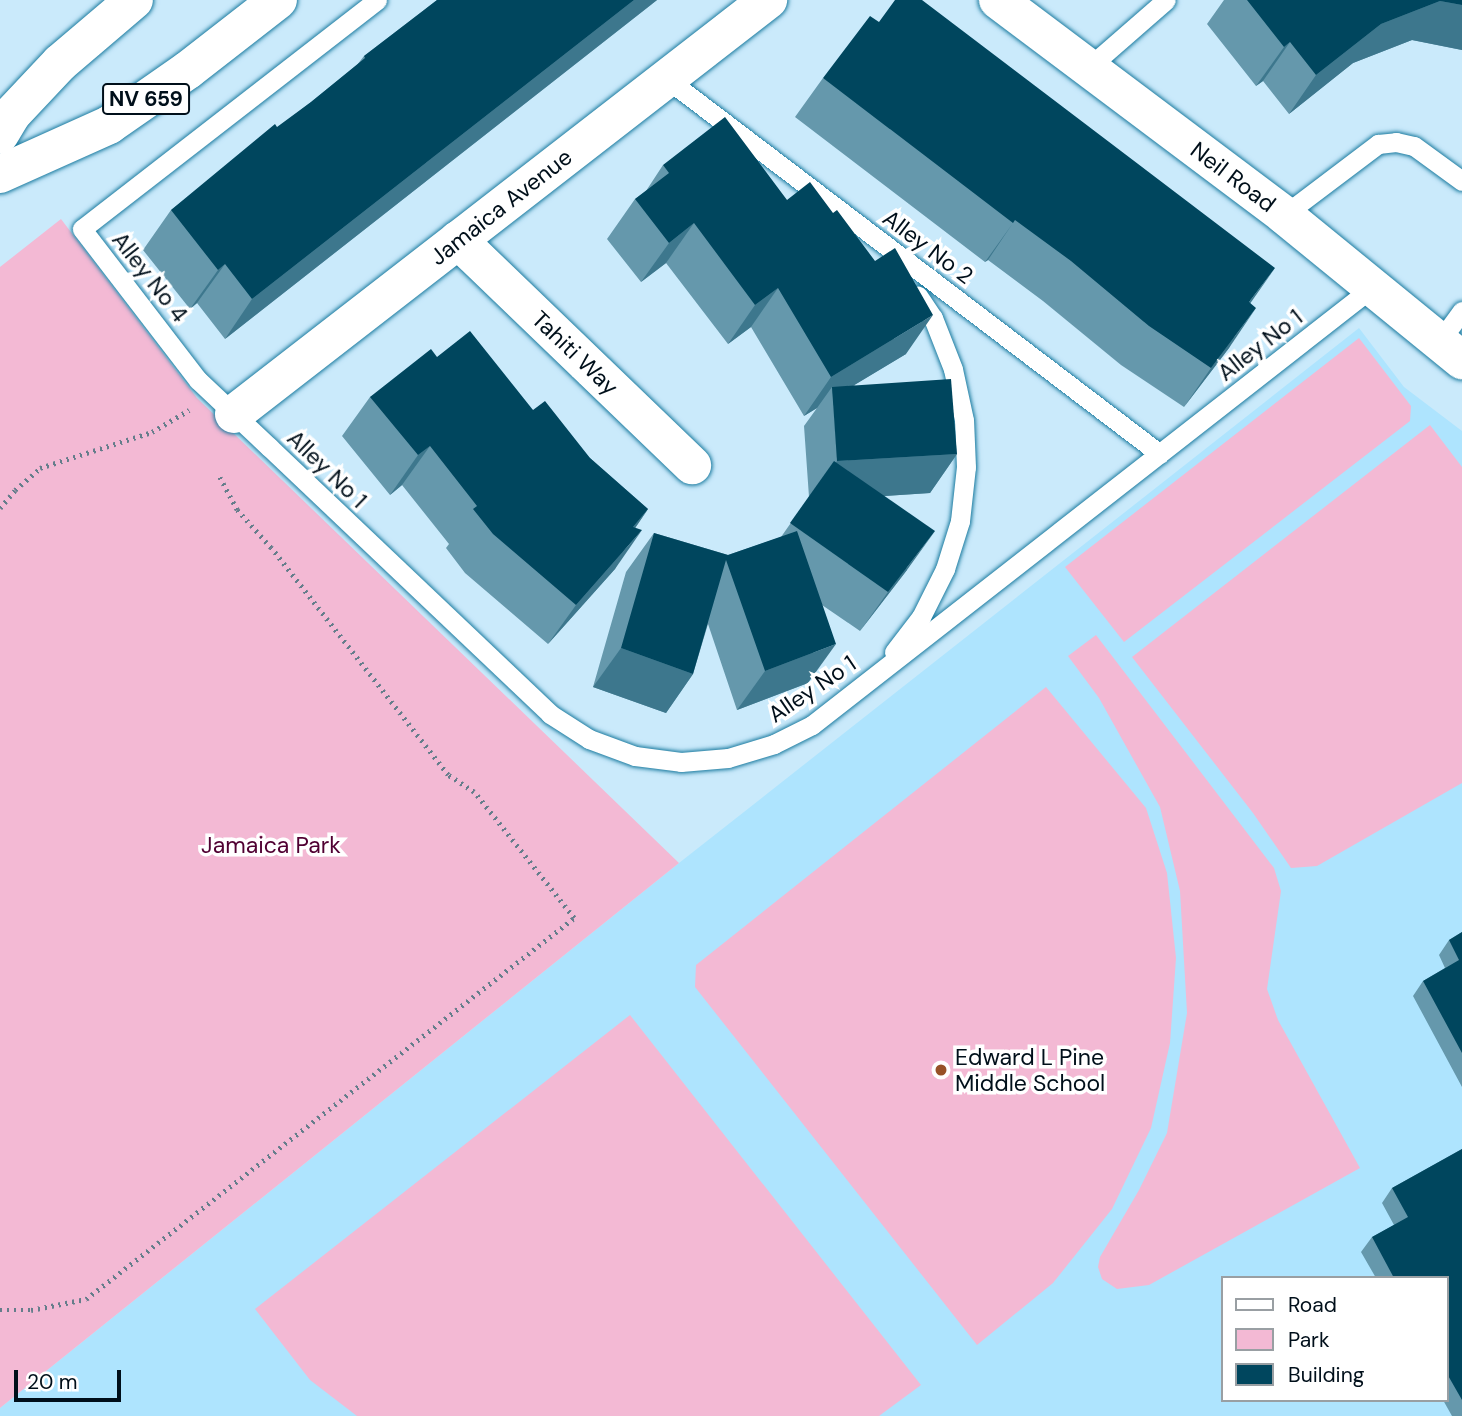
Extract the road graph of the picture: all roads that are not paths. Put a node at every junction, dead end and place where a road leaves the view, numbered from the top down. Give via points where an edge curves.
1 (134, 0) edge
2 (278, 0) edge
3 (377, 0) edge
4 (768, 0) edge
5 (998, 0) edge
6 (1166, 0) edge
7 (1088, 68) junction
8 (667, 79) junction
9 (0, 134) edge
10 (0, 174) edge
11 (1462, 181) edge
12 (1284, 215) junction
13 (849, 217) junction
14 (458, 240) junction
15 (1374, 286) junction
16 (1455, 337) edge
17 (223, 404) junction
18 (1160, 454) junction
19 (692, 464) dead end
20 (852, 695) junction

1 - 9 street via 60,63 12,114
2 - 10 street, NV 659 via 109,125
3 - 17 lane, Alley No 4 via 82,229 198,380
4 - 8 street, Jamaica Avenue
5 - 7 street, Neil Road
6 - 7 lane
7 - 12 street, Neil Road
8 - 13 lane, Alley No 2
8 - 14 street, Jamaica Avenue
11 - 12 lane via 1414,146 1378,144
12 - 15 street, Neil Road
13 - 18 lane, Alley No 2
13 - 20 lane via 897,264 933,318 953,369 964,420 966,467 960,521 945,569 901,644
14 - 17 street, Jamaica Avenue
14 - 19 street, Tahiti Way
15 - 16 street, Neil Road
15 - 18 lane, Alley No 1
17 - 20 lane, Alley No 1 via 550,714 589,739 658,759 727,758 774,744 812,725
18 - 20 lane, Alley No 1

